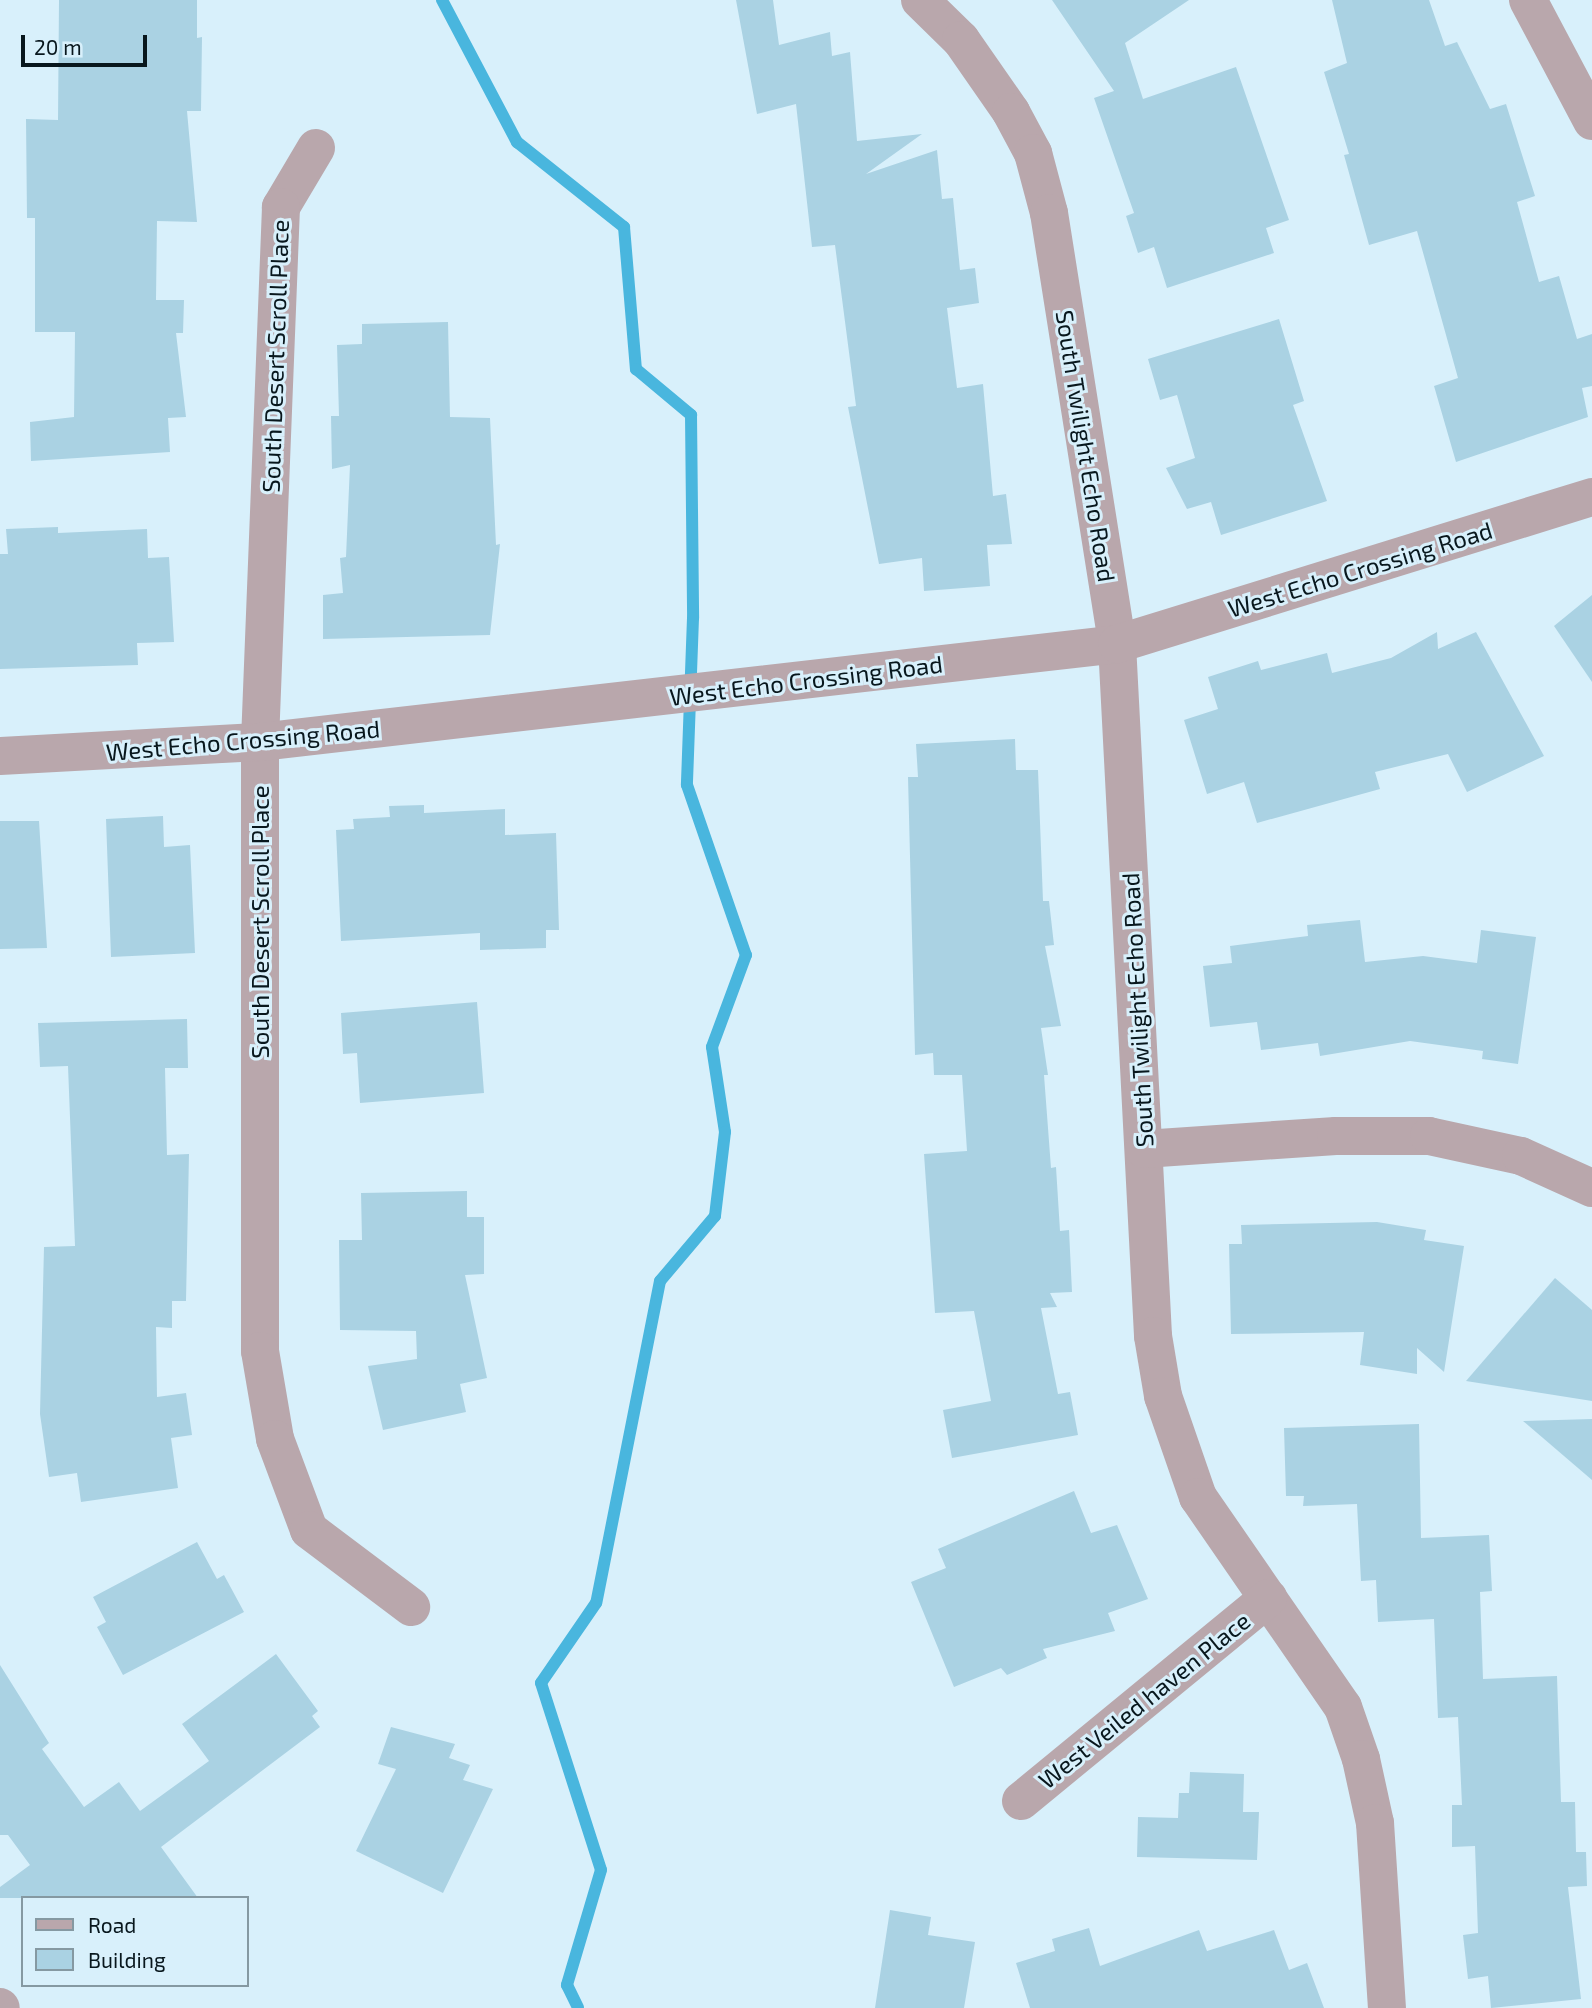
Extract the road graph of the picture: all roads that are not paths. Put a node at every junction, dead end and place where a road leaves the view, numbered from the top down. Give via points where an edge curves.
1 (920, 0) edge
2 (1528, 0) edge
3 (1592, 121) edge
4 (316, 148) dead end
5 (1592, 496) edge
6 (1117, 645) junction
7 (260, 742) junction
8 (0, 756) edge
9 (1144, 1149) junction
10 (1592, 1188) edge
11 (1268, 1598) junction
12 (411, 1607) dead end
13 (1021, 1801) dead end
14 (1387, 2008) edge

1 - 6 street, South Twilight Echo Road via 961,40 1011,112 1032,153 1049,213
2 - 3 street
4 - 7 street, South Desert Scroll Place via 281,207
5 - 6 street, West Echo Crossing Road
6 - 7 street, West Echo Crossing Road
6 - 9 street, South Twilight Echo Road
7 - 8 street, West Echo Crossing Road
7 - 12 street, South Desert Scroll Place via 260,1351 275,1438 309,1530
9 - 10 street via 1336,1136 1429,1136 1521,1156
9 - 11 street, South Twilight Echo Road via 1153,1336 1173,1437 1198,1497
11 - 13 street, West Veiled haven Place
11 - 14 street, South Twilight Echo Road via 1343,1707 1361,1759 1375,1824

